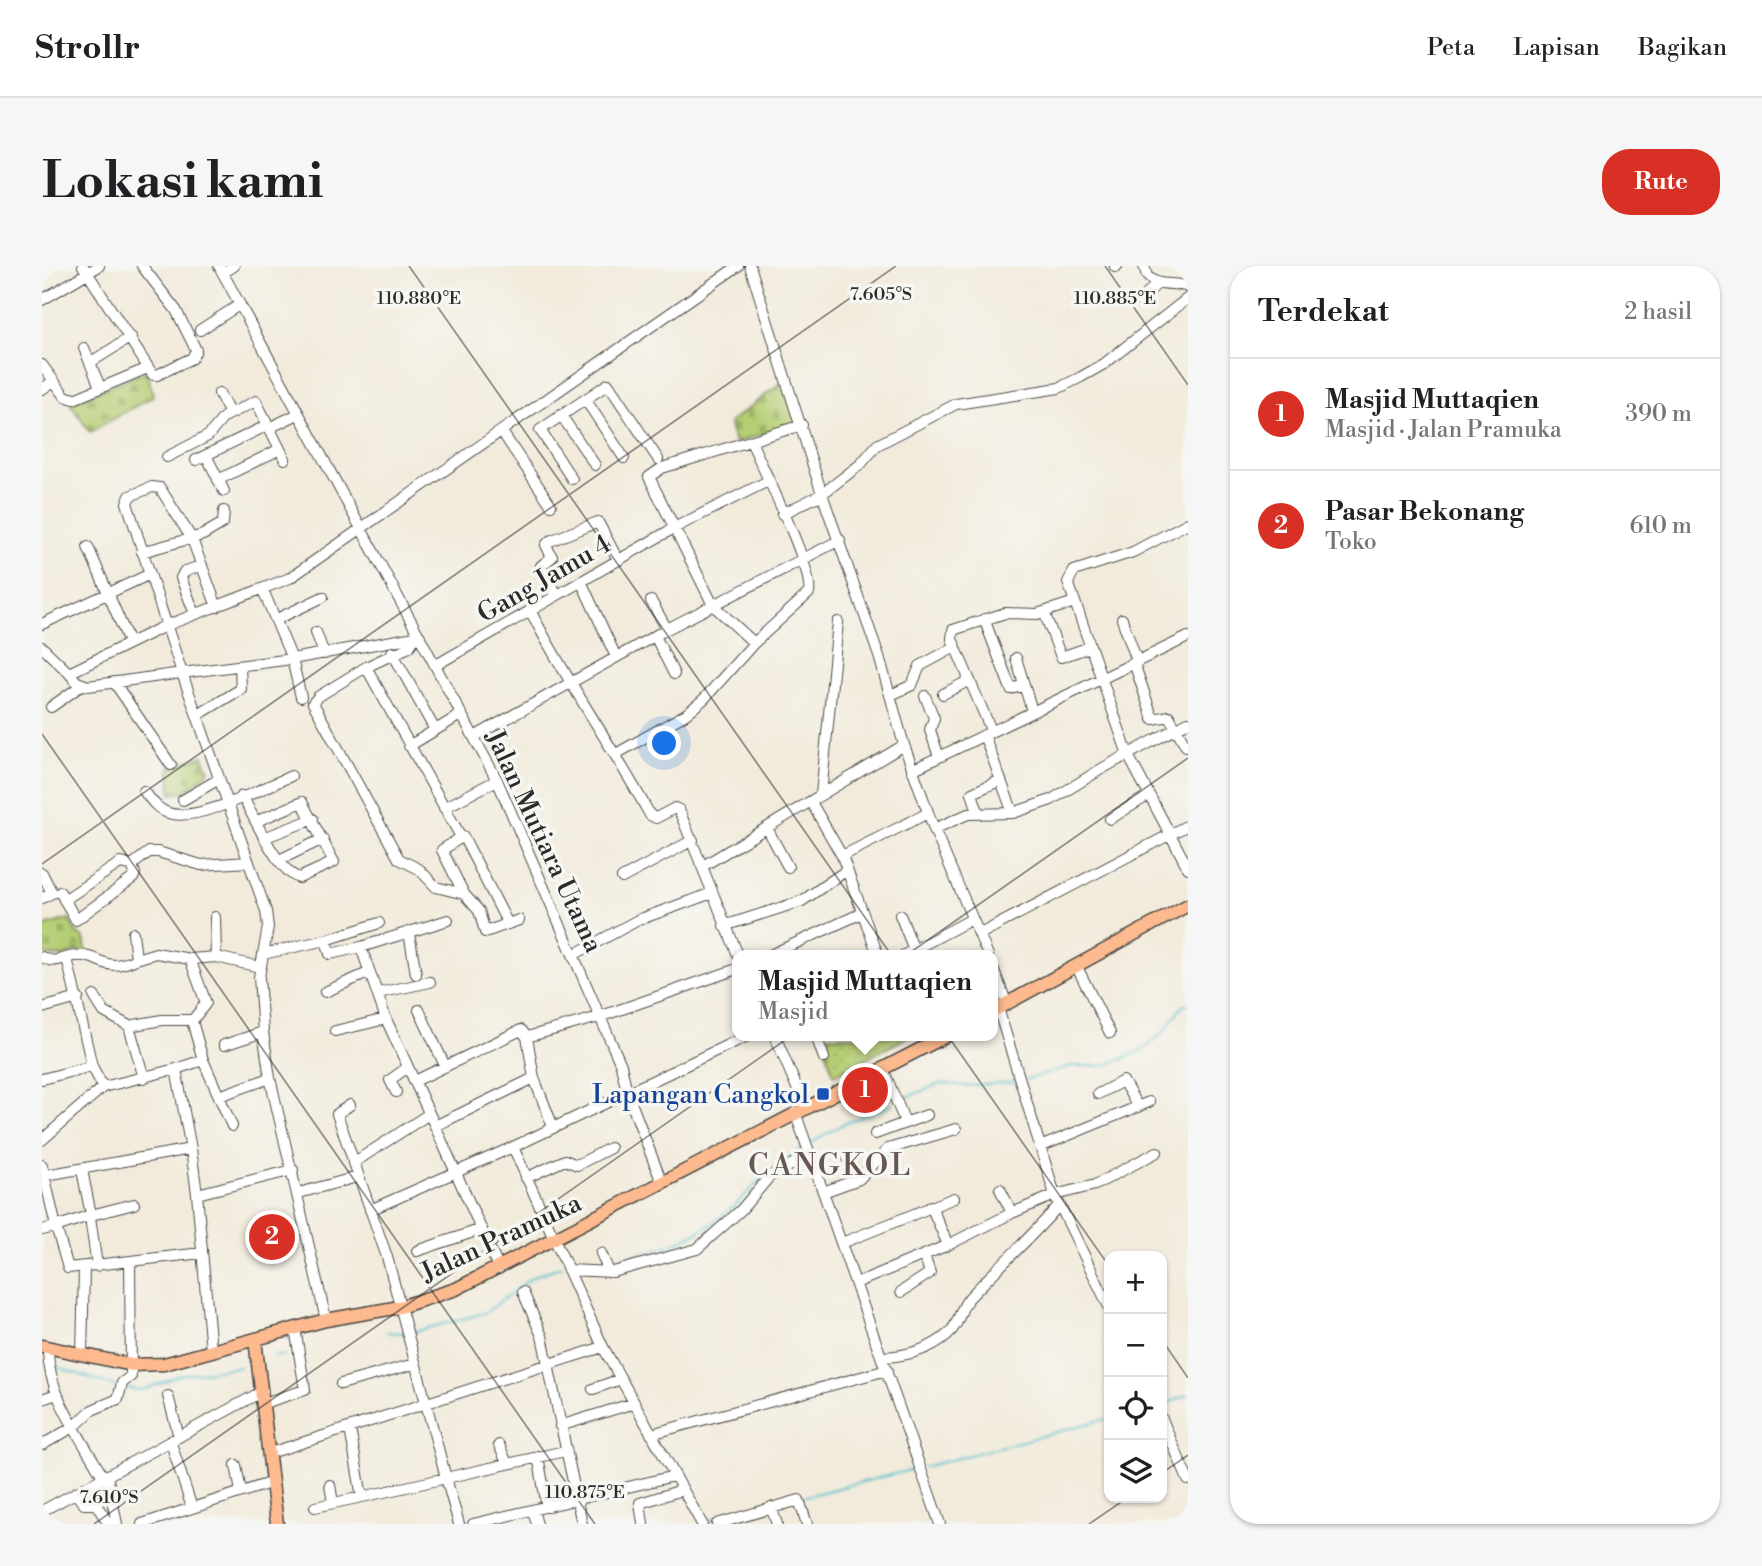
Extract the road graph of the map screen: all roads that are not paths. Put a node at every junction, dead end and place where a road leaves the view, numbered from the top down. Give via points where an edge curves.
1 (99, 266) edge
2 (142, 266) edge
3 (234, 266) edge
4 (738, 266) edge
5 (750, 266) edge
6 (1144, 266) edge
7 (86, 270) edge
8 (221, 270) edge
9 (1157, 284) junction
10 (1188, 287) edge
11 (1188, 298) edge
12 (42, 300) edge
13 (1139, 301) dead end
14 (239, 305) junction
15 (200, 331) dead end
16 (131, 337) junction
17 (84, 348) dead end
18 (91, 362) junction
19 (42, 365) edge
20 (148, 368) junction
21 (54, 381) junction
22 (100, 387) junction
23 (42, 389) edge
24 (562, 390) junction
25 (219, 393) dead end
26 (585, 399) junction
27 (573, 407) junction
28 (230, 414) junction
29 (298, 414) junction
30 (561, 415) junction
31 (802, 425) junction
32 (269, 427) junction
33 (502, 432) junction
34 (751, 441) junction
35 (206, 455) junction
36 (166, 457) dead end
37 (624, 458) dead end
38 (658, 459) dead end
39 (196, 460) dead end
40 (595, 466) dead end
41 (572, 479) dead end
42 (218, 480) junction
43 (768, 481) junction
44 (224, 491) dead end
45 (822, 494) junction
46 (551, 505) dead end
47 (224, 511) dead end
48 (782, 514) junction
49 (1188, 523) edge
50 (674, 528) junction
51 (361, 530) junction
52 (192, 538) junction
53 (839, 540) junction
54 (88, 547) dead end
55 (142, 552) junction
56 (618, 559) junction
57 (802, 559) junction
58 (202, 565) junction
59 (148, 575) junction
60 (581, 581) junction
61 (263, 590) junction
62 (107, 593) junction
63 (557, 595) junction
64 (323, 597) dead end
65 (651, 601) dead end
66 (1075, 602) junction
67 (713, 605) junction
68 (217, 607) junction
69 (530, 610) junction
70 (1044, 612) junction
71 (195, 614) junction
72 (277, 619) junction
73 (984, 619) junction
74 (1122, 619) dead end
75 (838, 622) dead end
76 (42, 624) edge
77 (165, 626) junction
78 (667, 629) junction
79 (316, 632) dead end
80 (654, 636) junction
81 (1188, 637) edge
82 (417, 638) junction
83 (129, 642) junction
84 (754, 643) junction
85 (956, 647) junction
86 (42, 648) edge
87 (1090, 648) junction
88 (392, 652) junction
89 (324, 653) junction
90 (616, 657) junction
91 (1016, 658) dead end
92 (292, 659) junction
93 (1136, 662) junction
94 (436, 665) junction
95 (240, 666) junction
96 (366, 667) junction
97 (69, 673) junction
98 (182, 673) junction
99 (674, 674) dead end
100 (1101, 678) junction
101 (970, 680) junction
102 (114, 682) junction
103 (570, 684) junction
104 (82, 685) junction
105 (1024, 685) junction
106 (943, 694) dead end
107 (891, 695) junction
108 (925, 696) dead end
109 (301, 697) dead end
110 (51, 707) dead end
111 (1032, 711) junction
112 (462, 714) junction
113 (198, 715) junction
114 (1188, 722) edge
115 (435, 730) junction
116 (988, 733) junction
117 (474, 737) junction
118 (1181, 737) edge
119 (904, 745) junction
120 (409, 746) junction
121 (616, 754) junction
122 (1128, 755) junction
123 (939, 757) junction
124 (172, 765) dead end
125 (912, 770) junction
126 (291, 776) dead end
127 (219, 779) junction
128 (497, 780) junction
129 (1001, 780) junction
130 (144, 791) dead end
131 (821, 795) junction
132 (1149, 795) junction
133 (242, 796) junction
134 (183, 800) dead end
135 (229, 802) junction
136 (811, 802) junction
137 (444, 808) junction
138 (978, 812) junction
139 (928, 813) junction
140 (1013, 813) junction
141 (313, 819) junction
142 (1110, 819) dead end
143 (257, 821) junction
144 (1188, 825) edge
145 (767, 828) junction
146 (934, 829) junction
147 (1170, 834) junction
148 (266, 837) junction
149 (461, 837) junction
150 (323, 839) junction
151 (692, 840) junction
152 (842, 856) junction
153 (279, 860) junction
154 (249, 862) junction
155 (132, 864) junction
156 (703, 866) junction
157 (788, 867) dead end
158 (1188, 868) edge
159 (847, 870) junction
160 (42, 873) edge
161 (622, 878) dead end
162 (712, 893) junction
163 (464, 894) junction
164 (42, 898) edge
165 (1188, 905) edge
166 (862, 913) junction
167 (900, 915) dead end
168 (215, 917) dead end
169 (972, 919) junction
170 (448, 920) dead end
171 (519, 920) dead end
172 (379, 923) dead end
173 (508, 924) junction
174 (724, 926) junction
175 (133, 933) dead end
176 (409, 933) junction
177 (980, 934) junction
178 (326, 940) junction
179 (361, 947) junction
180 (736, 950) edge
181 (781, 950) edge
182 (876, 950) edge
183 (914, 950) joint
184 (986, 950) edge
185 (263, 954) junction
186 (575, 954) junction
187 (42, 957) edge
188 (216, 957) junction
189 (67, 958) junction
190 (136, 959) junction
191 (190, 959) junction
192 (1076, 965) junction
193 (260, 967) junction
194 (732, 971) edge
195 (368, 973) junction
196 (416, 974) dead end
197 (430, 982) dead end
198 (325, 992) dead end
199 (378, 993) junction
200 (94, 996) dead end
201 (78, 998) junction
202 (42, 1008) edge
203 (999, 1008) edge
204 (419, 1010) dead end
205 (599, 1017) junction
206 (386, 1019) junction
207 (192, 1020) junction
208 (129, 1026) junction
209 (335, 1031) dead end
210 (263, 1032) junction
211 (1110, 1033) dead end
212 (527, 1037) junction
213 (736, 1041) edge
214 (777, 1041) edge
215 (818, 1041) edge
216 (934, 1041) edge
217 (224, 1045) dead end
218 (824, 1058) dead end
219 (203, 1060) junction
220 (92, 1066) junction
221 (408, 1066) junction
222 (444, 1066) junction
223 (176, 1069) junction
224 (883, 1069) junction
225 (144, 1078) junction
226 (270, 1078) junction
227 (534, 1078) junction
228 (42, 1079) edge
229 (415, 1081) junction
230 (103, 1087) junction
231 (627, 1091) junction
232 (396, 1092) dead end
233 (1098, 1094) dead end
234 (219, 1096) junction
235 (1149, 1102) dead end
236 (350, 1105) dead end
237 (1138, 1107) junction
238 (800, 1109) junction
239 (429, 1114) junction
240 (927, 1115) dead end
241 (905, 1122) junction
242 (232, 1126) dead end
243 (435, 1126) junction
244 (552, 1126) junction
245 (956, 1129) dead end
246 (875, 1134) dead end
247 (42, 1140) edge
248 (513, 1147) junction
249 (808, 1147) junction
250 (1040, 1147) junction
251 (610, 1148) dead end
252 (191, 1149) junction
253 (1157, 1152) dead end
254 (847, 1157) dead end
255 (353, 1163) junction
256 (44, 1170) edge
257 (82, 1170) junction
258 (293, 1170) junction
259 (456, 1171) junction
260 (357, 1177) junction
261 (526, 1178) junction
262 (859, 1179) junction
263 (662, 1184) junction
264 (1000, 1189) dead end
265 (823, 1192) junction
266 (299, 1193) junction
267 (197, 1194) junction
268 (954, 1198) dead end
269 (1057, 1200) junction
270 (134, 1204) dead end
271 (931, 1206) junction
272 (370, 1210) junction
273 (1012, 1213) junction
274 (91, 1216) junction
275 (56, 1227) junction
276 (482, 1229) junction
277 (42, 1230) edge
278 (553, 1239) junction
279 (842, 1243) junction
280 (948, 1245) junction
281 (417, 1251) dead end
282 (202, 1253) junction
283 (601, 1253) dead end
284 (924, 1255) junction
285 (130, 1262) junction
286 (97, 1266) junction
287 (566, 1267) junction
288 (84, 1268) junction
289 (499, 1269) junction
290 (608, 1272) junction
291 (856, 1283) junction
292 (523, 1292) dead end
293 (901, 1292) dead end
294 (1104, 1297) edge
295 (400, 1307) junction
296 (326, 1320) junction
297 (295, 1328) junction
298 (255, 1339) junction
299 (603, 1347) junction
300 (211, 1351) junction
301 (82, 1354) junction
302 (47, 1355) edge
303 (883, 1357) junction
304 (414, 1364) junction
305 (132, 1365) junction
306 (547, 1366) junction
307 (887, 1370) junction
308 (621, 1379) junction
309 (341, 1384) dead end
310 (593, 1389) dead end
311 (57, 1394) junction
312 (168, 1396) dead end
313 (263, 1397) junction
314 (42, 1399) edge
315 (425, 1402) junction
316 (634, 1403) junction
317 (75, 1426) junction
318 (560, 1426) junction
319 (350, 1429) junction
320 (1167, 1431) edge
321 (651, 1434) junction
322 (175, 1440) junction
323 (42, 1445) edge
324 (499, 1446) dead end
325 (565, 1451) junction
326 (270, 1453) junction
327 (538, 1456) junction
328 (507, 1463) junction
329 (236, 1465) dead end
330 (105, 1476) junction
331 (674, 1476) junction
332 (446, 1478) junction
333 (1188, 1479) edge
334 (273, 1482) junction
335 (330, 1485) dead end
336 (682, 1490) junction
337 (241, 1492) junction
338 (75, 1493) junction
339 (362, 1497) junction
340 (575, 1500) junction
341 (333, 1503) junction
342 (192, 1507) junction
343 (315, 1507) dead end
344 (547, 1507) junction
345 (771, 1507) junction
346 (42, 1511) edge
347 (533, 1511) junction
348 (493, 1521) edge
349 (116, 1522) edge
350 (701, 1522) edge
351 (142, 1524) edge
352 (277, 1524) edge
353 (459, 1524) edge
354 (473, 1524) edge
355 (537, 1524) edge
356 (582, 1524) edge
357 (643, 1524) edge
358 (717, 1524) edge
359 (777, 1524) edge
360 (807, 1524) edge
361 (940, 1524) edge

1 - 7 street
2 - 20 street via 176,310 196,350 192,358 158,375
3 - 8 street
4 - 24 street
5 - 31 street
6 - 9 street
7 - 12 street
7 - 16 street
8 - 14 street, Jalan Mutiara Utama
9 - 10 street
9 - 13 street
11 - 45 street via 1081,377 1059,388 956,404 877,445 861,464
14 - 15 street
14 - 29 street, Jalan Mutiara Utama
16 - 18 street
16 - 20 street
17 - 18 street
18 - 22 street
19 - 21 street
20 - 22 street
21 - 22 street via 69,398
21 - 23 street
24 - 27 street
24 - 33 street
25 - 28 street
26 - 27 street
26 - 37 street
26 - 38 street via 608,384
27 - 30 street
28 - 32 street via 256,401
28 - 36 street via 208,436
29 - 32 street
29 - 51 street, Jalan Mutiara Utama
30 - 40 street
30 - 41 street via 540,430
31 - 34 street
31 - 45 street
32 - 35 street
32 - 42 street via 282,454
33 - 46 street
33 - 51 street
34 - 43 street
34 - 50 street via 653,472 650,482
35 - 39 street
35 - 42 street
42 - 44 street
43 - 48 street
43 - 50 street, Gang Jamu 4
45 - 48 street
45 - 53 street
47 - 52 street via 223,523
48 - 57 street
49 - 66 street via 1133,552 1074,572 1068,582
50 - 56 street, Gang Jamu 4
50 - 67 street
51 - 61 street via 290,578
51 - 82 street, Jalan Mutiara Utama
52 - 55 street
52 - 55 street via 160,488 152,487 127,499
52 - 58 street
53 - 57 street
53 - 107 street
54 - 62 street
55 - 59 street
56 - 60 street, Gang Jamu 4
56 - 63 street via 598,522 550,541 546,545 552,556 541,566
57 - 67 street
57 - 84 street via 809,593
58 - 68 street
58 - 71 street via 184,572 181,578
59 - 62 street
59 - 77 street
60 - 63 street, Gang Jamu 4
60 - 90 street
61 - 68 street
61 - 72 street
62 - 76 street
62 - 83 street
63 - 69 street, Gang Jamu 4
64 - 72 street
65 - 78 street
66 - 70 street
66 - 87 street
67 - 78 street
67 - 84 street
68 - 71 street
69 - 94 street, Gang Jamu 4
69 - 103 street
70 - 73 street via 1005,613
70 - 87 street via 1060,656
71 - 77 street
72 - 92 street
73 - 85 street via 953,630
73 - 105 street via 1011,688
74 - 93 street
75 - 131 street
77 - 83 street
77 - 98 street
78 - 80 street
79 - 89 street
80 - 90 street
80 - 99 street
81 - 93 street
82 - 88 street via 409,647
82 - 89 street
82 - 94 street, Jalan Mutiara Utama
83 - 97 street
84 - 121 street via 687,714
85 - 101 street
85 - 107 street via 920,666 912,685
86 - 97 street
87 - 100 street
88 - 96 street
88 - 115 street
89 - 92 street
90 - 103 street
91 - 105 street
92 - 95 street
92 - 109 street
93 - 100 street
93 - 118 street via 1153,719 1168,716
94 - 112 street, Jalan Mutiara Utama
95 - 98 street
95 - 113 street via 242,689
96 - 120 street
96 - 163 street via 313,703 399,859 419,869 436,887
97 - 104 street
98 - 102 street
98 - 113 street
100 - 111 street
100 - 122 street
101 - 106 street
101 - 116 street
102 - 104 street
102 - 124 street
103 - 117 street
103 - 121 street
104 - 110 street
105 - 111 street
107 - 119 street
108 - 123 street via 934,718 930,730
111 - 116 street
112 - 115 street
112 - 117 street, Jalan Mutiara Utama
113 - 127 street
114 - 118 street
115 - 120 street
116 - 123 street
116 - 129 street
117 - 128 street, Jalan Mutiara Utama
118 - 122 street
119 - 125 street
119 - 131 street
120 - 137 street
121 - 151 street via 650,815 656,818 677,808
122 - 132 street
122 - 140 street via 1051,800
123 - 125 street
125 - 139 street
126 - 133 street
127 - 134 street
127 - 135 street
128 - 137 street
128 - 186 street, Jalan Mutiara Utama
129 - 138 street via 972,793
129 - 140 street
130 - 135 street via 157,807 178,816
131 - 136 street
132 - 142 street
132 - 147 street
133 - 135 street
133 - 143 street
135 - 154 street
136 - 145 street
136 - 152 street
137 - 149 street
138 - 140 street
138 - 146 street
139 - 146 street
139 - 152 street
141 - 143 street via 298,802
141 - 148 street
141 - 150 street
143 - 148 street
144 - 147 street
145 - 156 street
145 - 157 street
146 - 169 street
147 - 158 street
147 - 177 street
148 - 153 street
149 - 163 street via 442,850
149 - 173 street via 467,838
150 - 153 street
150 - 153 street via 332,864 299,878 286,872
151 - 156 street
151 - 161 street
152 - 159 street
154 - 155 street via 201,865 149,852
154 - 185 street via 266,911
155 - 155 street via 120,863 62,896 76,920 132,878
156 - 162 street
159 - 166 street
159 - 174 street via 802,901
160 - 164 street via 52,893
162 - 174 street
162 - 186 street via 638,920
163 - 173 street via 479,911 485,932
165 - 192 main road
166 - 181 street
166 - 182 street
167 - 183 street
168 - 188 street
169 - 177 street
169 - 183 street
170 - 176 street
171 - 173 street
172 - 178 street
174 - 180 street
175 - 190 street
176 - 179 street
176 - 196 street
177 - 184 street
178 - 179 street via 330,954
178 - 185 street
179 - 195 street
185 - 193 street
186 - 205 street, Jalan Mutiara Utama
187 - 189 street
188 - 191 street
188 - 193 street
189 - 190 street via 80,956 114,966
189 - 201 street
190 - 191 street via 156,953
191 - 207 street via 206,1003
192 - 203 main road
192 - 211 street
193 - 210 street
194 - 205 street
195 - 198 street
195 - 199 street
197 - 199 street
199 - 206 street
200 - 208 street via 104,1012
201 - 202 street
201 - 220 street
203 - 250 street
204 - 222 street
205 - 212 street
205 - 231 street, Jalan Mutiara Utama via 621,1065
206 - 209 street
206 - 221 street
207 - 208 street
207 - 219 street
208 - 225 street
210 - 217 street
210 - 226 street
212 - 222 street via 525,1031 515,1031
212 - 227 street
213 - 231 street
214 - 238 street
215 - 218 street
216 - 224 main road, Jalan Pramuka
219 - 223 street
219 - 234 street
220 - 228 street
220 - 230 street
221 - 229 street
221 - 232 street via 390,1080
222 - 229 street
223 - 225 street
223 - 252 street
224 - 238 main road, Jalan Pramuka
224 - 241 street
225 - 230 street
226 - 234 street
226 - 258 street
227 - 243 street
227 - 244 street
229 - 239 street
230 - 247 street
231 - 244 street
231 - 263 street, Jalan Mutiara Utama
233 - 237 street via 1123,1081
234 - 242 street
235 - 237 street
236 - 255 street via 337,1114
237 - 250 street
238 - 249 street
238 - 263 main road, Jalan Pramuka
239 - 243 street
239 - 255 street
240 - 241 street
241 - 246 street
243 - 259 street
244 - 248 street
245 - 262 street via 888,1149
248 - 259 street
248 - 261 street
249 - 265 street
249 - 290 street via 769,1177 724,1227 697,1249
250 - 269 street
251 - 261 street via 577,1165 565,1160
252 - 257 street
252 - 267 street
253 - 269 street
254 - 262 street
255 - 260 street
256 - 257 street
256 - 275 street
257 - 274 street
258 - 266 street
258 - 267 street
259 - 272 street
259 - 276 street
260 - 266 street
260 - 272 street
261 - 278 street
262 - 265 street
263 - 278 main road, Jalan Pramuka
264 - 273 street
265 - 279 street
266 - 296 street
267 - 282 street
268 - 271 street
269 - 273 street
269 - 294 street
269 - 303 street via 1029,1241 966,1301 957,1325 946,1336 917,1352
270 - 274 street
271 - 279 street
271 - 280 street
272 - 295 street
273 - 280 street
274 - 275 street
274 - 286 street
275 - 277 street
275 - 288 street via 66,1267
276 - 281 street
276 - 289 street
278 - 287 street
278 - 289 main road, Jalan Pramuka
279 - 291 street
280 - 284 street
282 - 285 street
282 - 300 street
283 - 290 street
284 - 291 street
284 - 293 street via 930,1273
285 - 286 street
285 - 305 street
286 - 288 street
287 - 290 street
287 - 299 street
288 - 301 street
289 - 295 main road, Jalan Pramuka
291 - 303 street
292 - 306 street via 539,1329
295 - 296 main road, Jalan Pramuka
295 - 304 street
296 - 297 main road, Jalan Pramuka
297 - 298 main road, Jalan Pramuka
297 - 313 street via 306,1390
298 - 300 main road, Jalan Pramuka
298 - 313 main road
299 - 306 street
299 - 308 street
300 - 305 main road, Jalan Pramuka via 183,1360
301 - 302 main road, Jalan Pramuka
301 - 305 main road, Jalan Pramuka
302 - 311 street
303 - 307 street
304 - 309 street
304 - 315 street
305 - 317 street via 118,1399 92,1410
306 - 315 street
306 - 318 street
307 - 321 street
307 - 361 street
308 - 310 street
308 - 316 street
311 - 314 street
311 - 317 street
312 - 322 street
313 - 322 street
313 - 326 main road
315 - 319 street
315 - 332 street
316 - 318 street
316 - 321 street
317 - 323 street
317 - 330 street
318 - 325 street
319 - 326 street
319 - 339 street
320 - 333 street
321 - 331 street
322 - 330 street
322 - 342 street
324 - 328 street
325 - 327 street
325 - 340 street
326 - 334 main road
327 - 328 street
327 - 344 street
328 - 332 street
329 - 337 street
330 - 338 street
330 - 349 street
331 - 336 street
331 - 340 street
332 - 339 street
332 - 353 street
334 - 337 street
334 - 352 main road
335 - 341 street
336 - 350 street
336 - 357 street via 640,1503
337 - 342 street
338 - 346 street
338 - 349 street via 84,1504 96,1504 108,1523
339 - 341 street
340 - 344 street
340 - 356 street
341 - 343 street
342 - 351 street
344 - 347 street
345 - 358 street
345 - 359 street
345 - 360 street via 799,1500
347 - 348 street
347 - 355 street
348 - 354 street

